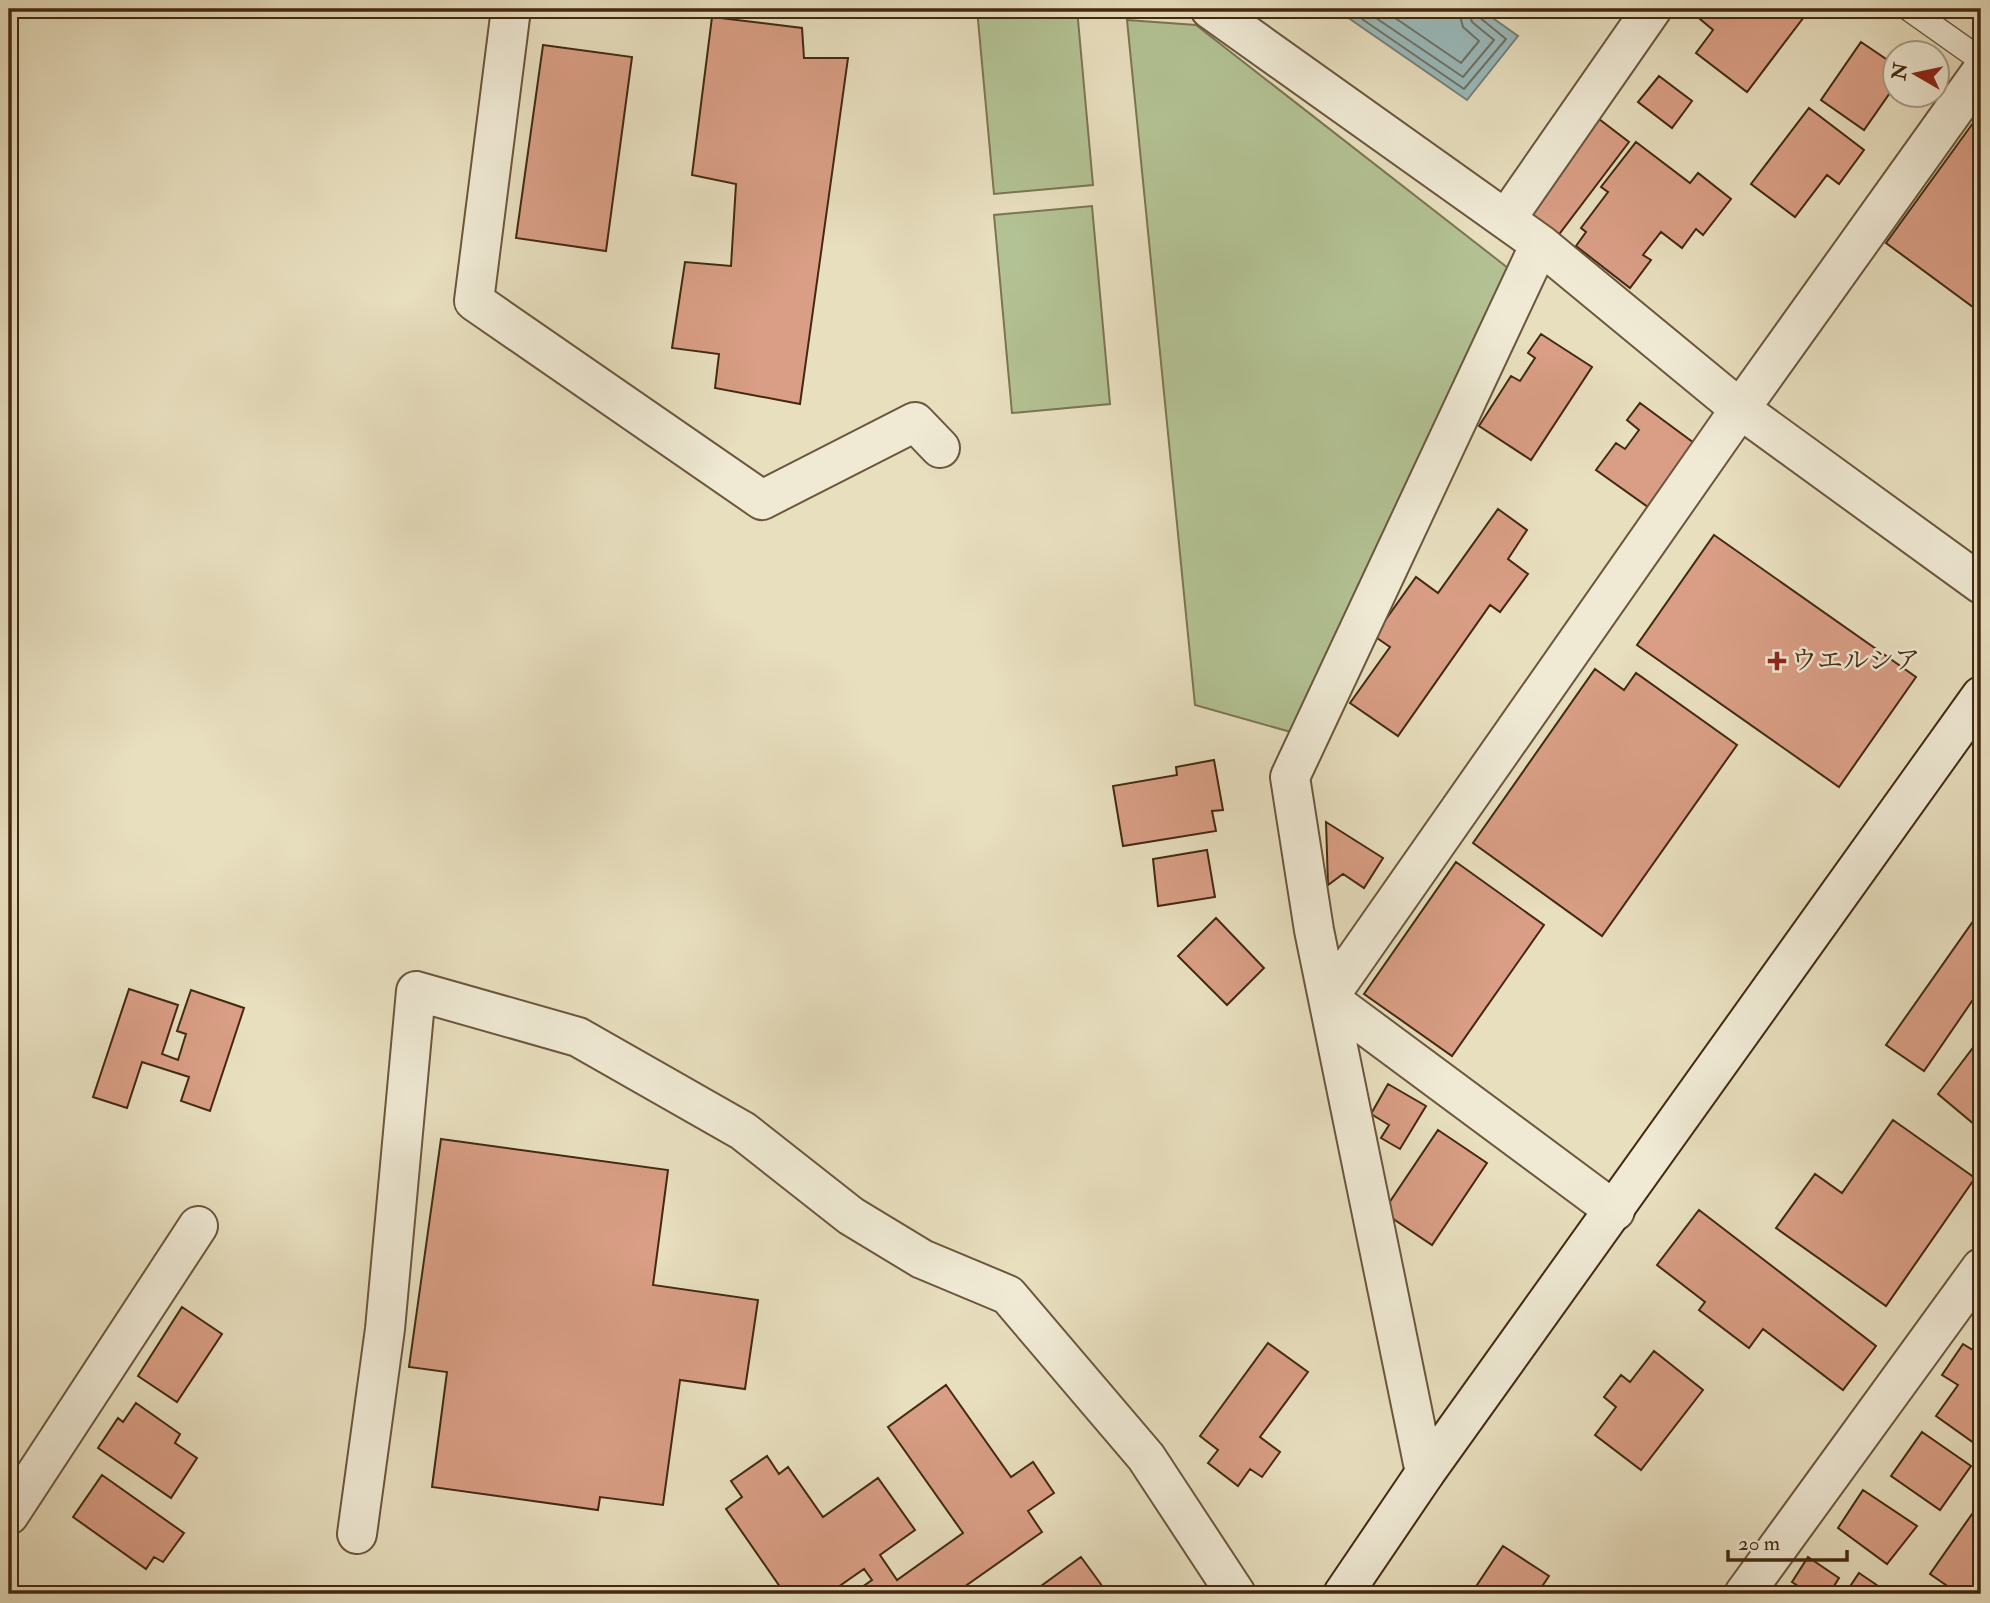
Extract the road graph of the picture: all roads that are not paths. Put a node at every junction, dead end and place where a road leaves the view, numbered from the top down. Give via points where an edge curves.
1 (511, 9) edge
2 (1210, 9) edge
3 (1652, 9) edge
4 (1909, 9) edge
5 (1981, 60) edge
6 (1981, 72) edge
7 (1506, 219) junction
8 (1540, 244) junction
9 (1740, 409) junction
10 (940, 448) dead end
11 (1981, 584) edge
12 (1981, 696) edge
13 (1328, 998) junction
14 (1615, 1211) junction
15 (198, 1226) dead end
16 (1981, 1268) edge
17 (1425, 1473) junction
18 (9, 1515) edge
19 (357, 1534) dead end
20 (1236, 1594) edge
21 (1343, 1594) edge
22 (1744, 1594) edge

1 - 10 street via 474,301 762,500 915,422
2 - 7 street
3 - 7 street
4 - 5 lane
6 - 9 street
7 - 8 street
8 - 9 street
8 - 13 street via 1290,777
9 - 11 street
9 - 13 street
12 - 14 street
13 - 14 street
13 - 17 street
14 - 17 street
15 - 18 street
16 - 22 street
17 - 21 street
19 - 20 street via 385,1329 416,991 578,1037 743,1131 851,1216 922,1259 1008,1295 1146,1457

